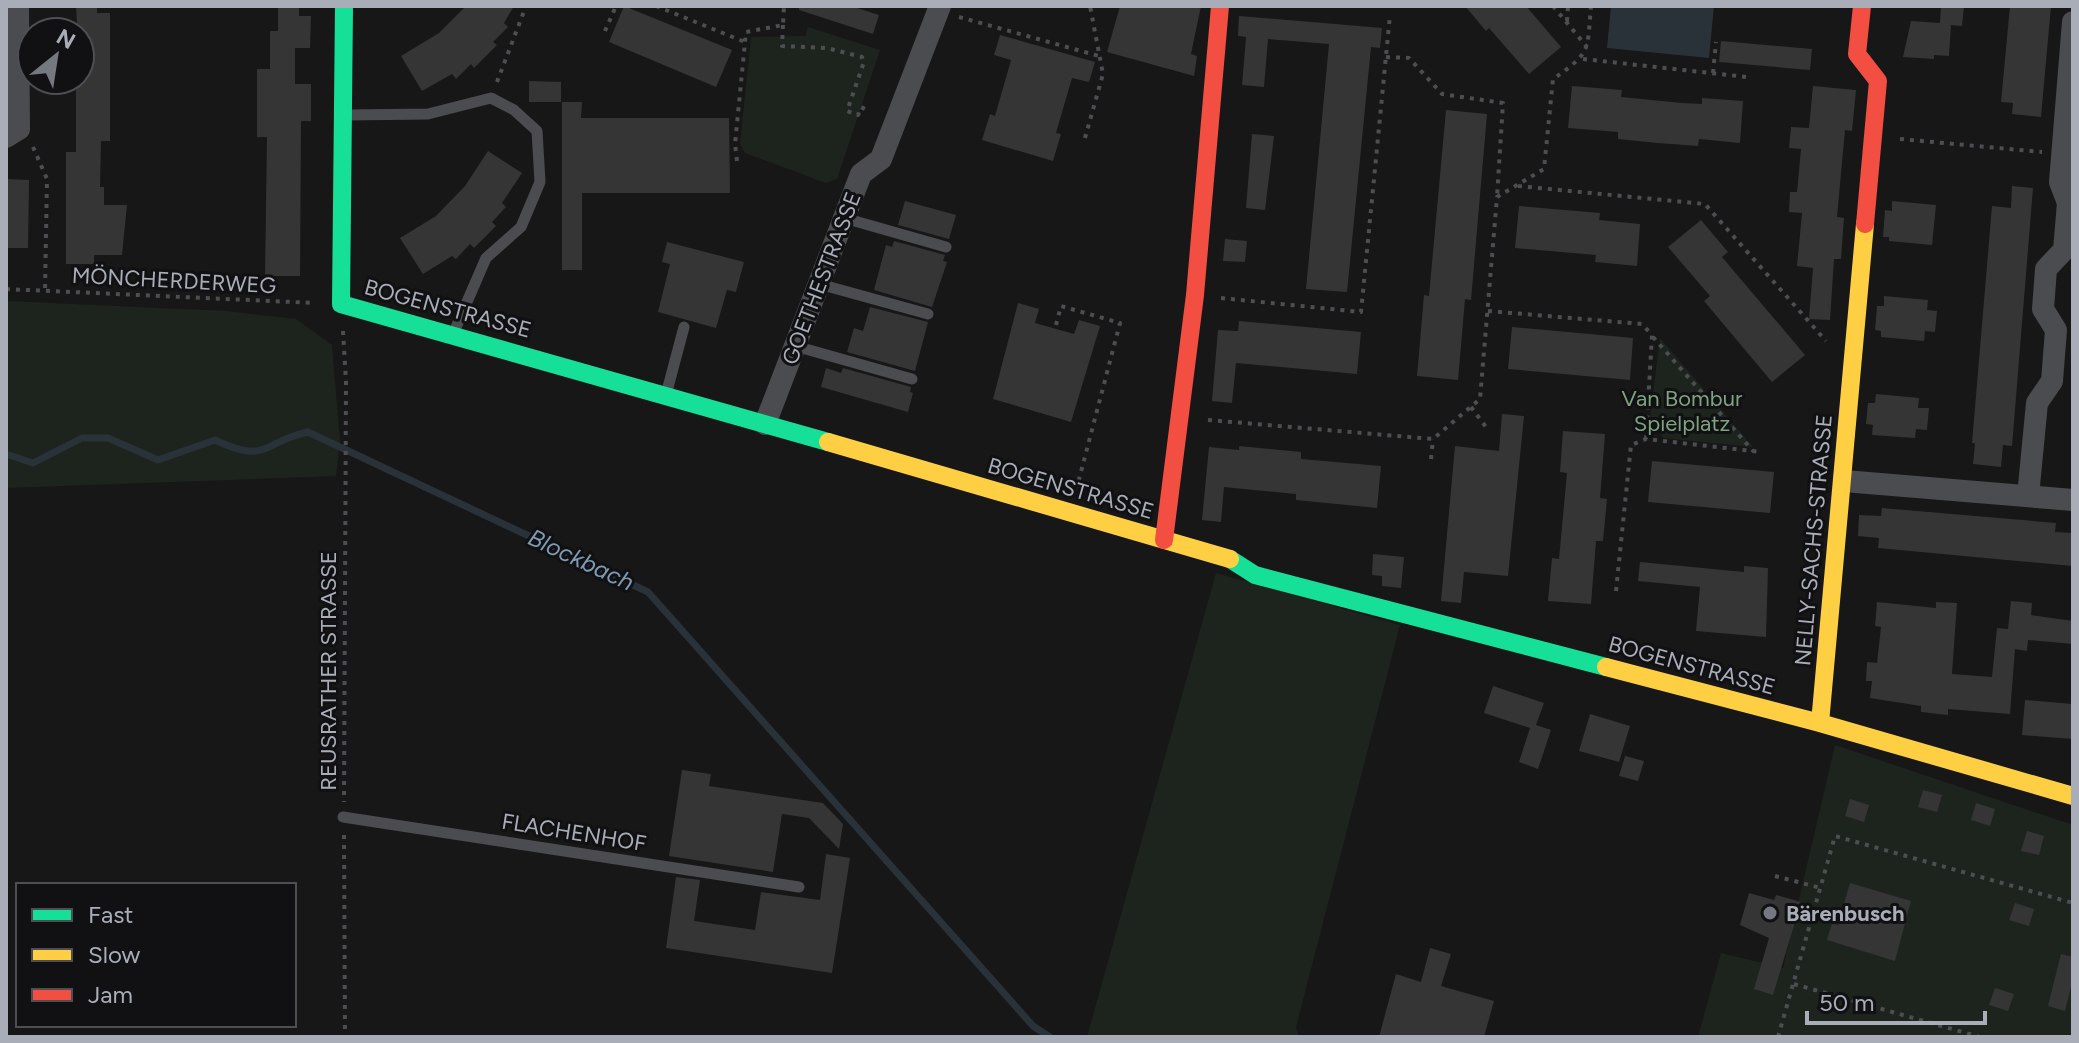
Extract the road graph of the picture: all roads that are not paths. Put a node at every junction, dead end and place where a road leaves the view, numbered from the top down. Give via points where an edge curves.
1 (18, 6) edge
2 (344, 6) edge
3 (1220, 6) edge
4 (1862, 6) edge
5 (939, 8) edge
6 (2073, 22) edge
7 (342, 115) junction
8 (13, 133) edge
9 (844, 218) junction
10 (946, 247) dead end
11 (819, 284) junction
12 (928, 314) dead end
13 (684, 327) dead end
14 (453, 333) junction
15 (795, 346) junction
16 (912, 379) dead end
17 (666, 395) junction
18 (765, 424) junction
19 (1844, 481) junction
20 (2028, 496) junction
21 (2073, 500) edge
22 (1164, 540) junction
23 (1820, 723) junction
24 (2073, 796) edge
25 (343, 817) road end
26 (799, 887) dead end

1 - 8 street
2 - 7 street, BOGENSTRASSE
3 - 22 street via 1195,295
4 - 19 street, NELLY-SACHS-STRASSE via 1857,54 1878,81
5 - 9 street, GOETHESTRASSE via 881,159 861,174
6 - 20 street via 2061,154 2060,182 2068,203 2064,250 2046,269 2043,309 2056,330 2052,381 2037,403
7 - 14 street, BOGENSTRASSE via 341,304
7 - 14 lane via 428,114 491,98 537,131 540,182 521,227 486,258
9 - 10 lane
9 - 11 street, GOETHESTRASSE
11 - 12 lane
11 - 15 street, GOETHESTRASSE
13 - 17 lane
14 - 17 street, BOGENSTRASSE
15 - 16 lane
15 - 18 street, GOETHESTRASSE
17 - 18 street, BOGENSTRASSE
18 - 22 street, BOGENSTRASSE
19 - 20 street
19 - 23 street, NELLY-SACHS-STRASSE
20 - 21 street
22 - 23 street, BOGENSTRASSE via 1230,559 1255,575
23 - 24 street, BOGENSTRASSE
25 - 26 lane, FLACHENHOF

